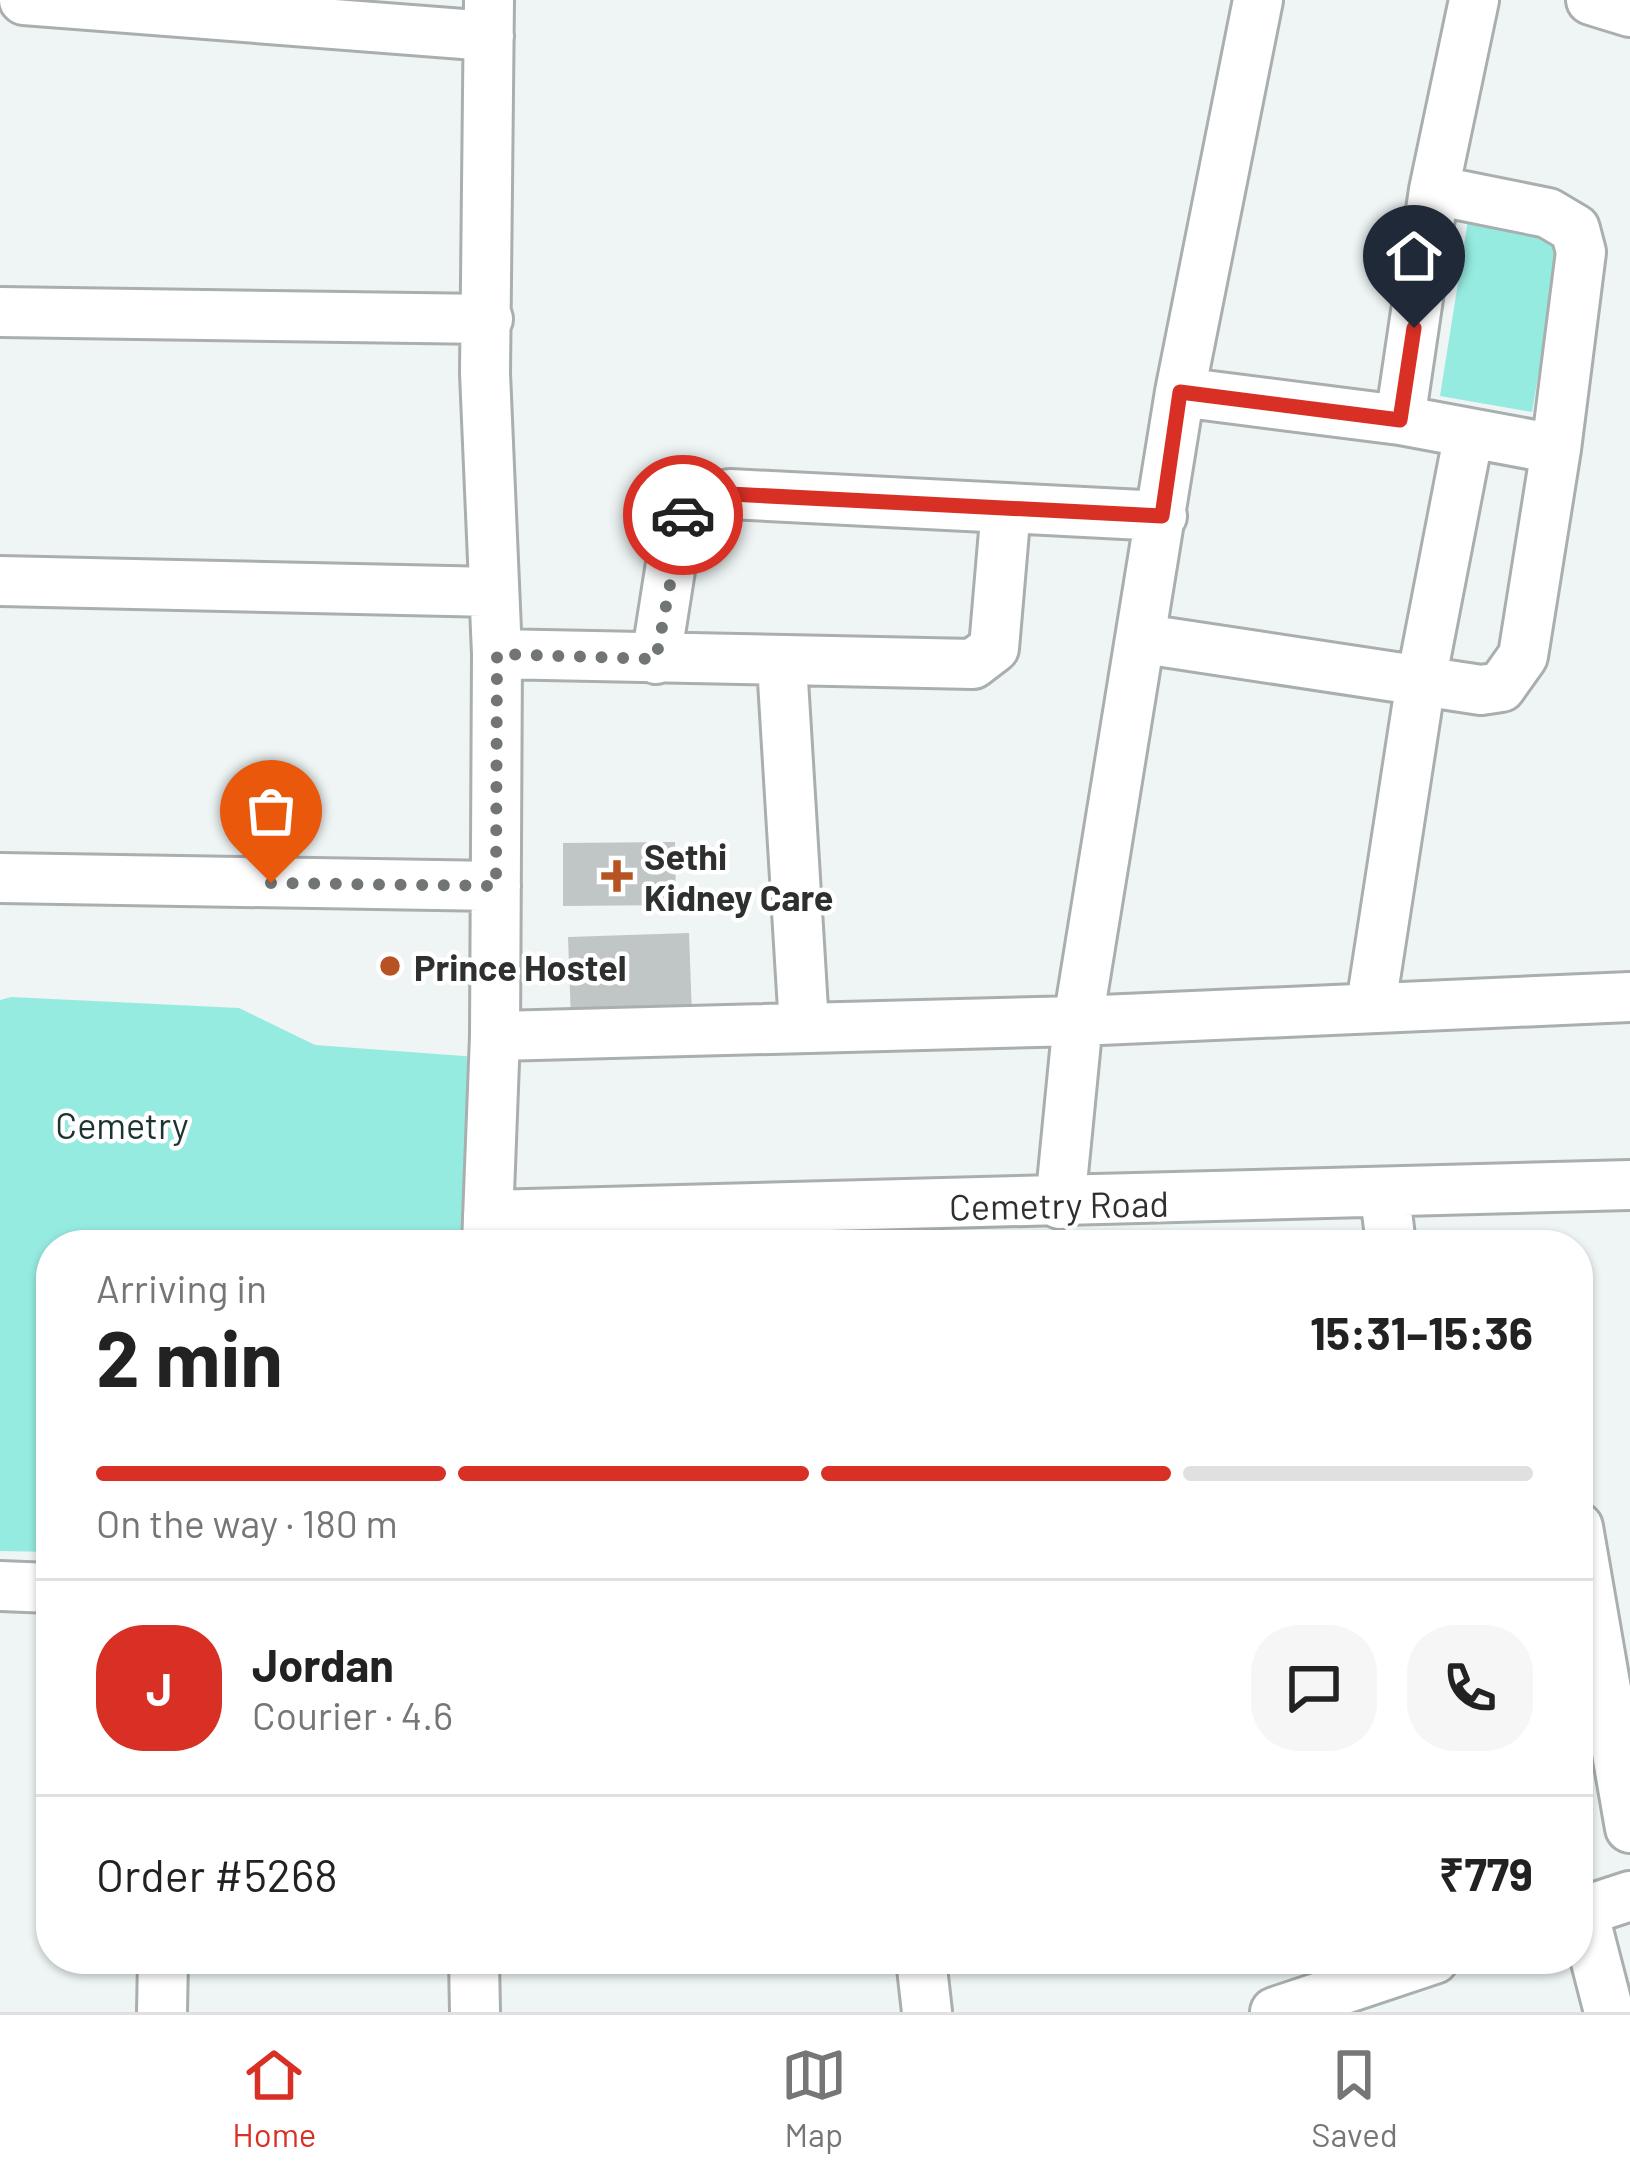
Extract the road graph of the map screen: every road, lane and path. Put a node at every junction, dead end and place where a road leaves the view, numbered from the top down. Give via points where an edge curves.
1 (24, 0) edge
2 (1258, 0) edge
3 (1474, 0) edge
4 (1592, 0) edge
5 (1630, 12) edge
6 (489, 18) edge
7 (1434, 190) junction
8 (0, 312) edge
9 (488, 319) junction
10 (1180, 392) junction
11 (1400, 420) junction
12 (1469, 433) junction
13 (1556, 449) junction
14 (1006, 508) junction
15 (1162, 516) junction
16 (0, 581) edge
17 (494, 592) junction
18 (1144, 639) junction
19 (497, 654) junction
20 (656, 659) junction
21 (782, 664) junction
22 (1421, 681) junction
23 (0, 878) edge
24 (496, 886) junction
25 (1630, 997) edge
26 (1371, 1005) junction
27 (1078, 1021) junction
28 (804, 1026) junction
29 (495, 1036) junction
30 (1630, 1185) edge
31 (1385, 1195) junction
32 (1060, 1204) junction
33 (487, 1230) edge
34 (1389, 1230) edge
35 (0, 1586) edge
36 (36, 1587) edge
37 (1593, 1614) edge
38 (1630, 1828) edge
39 (1630, 1895) edge
40 (1593, 1908) edge
41 (1593, 1957) edge
42 (163, 1974) edge
43 (474, 1974) edge
44 (923, 1974) edge
45 (1389, 1974) edge
46 (162, 2012) edge
47 (475, 2012) edge
48 (927, 2012) edge
49 (1275, 2012) edge
50 (1609, 2012) edge

1 - 6 street
2 - 10 street
3 - 7 street
4 - 5 street
6 - 9 street
7 - 11 street
7 - 13 street via 1548,214 1575,230 1581,252
8 - 9 street
9 - 17 street
10 - 11 street
10 - 15 street
11 - 12 street
12 - 13 street
12 - 22 street
13 - 22 street via 1529,625 1511,679 1480,690
14 - 15 street
14 - 20 street via 730,494 692,502 676,532
14 - 21 street via 997,633 988,657 942,668
15 - 18 street
16 - 17 street
17 - 19 street
18 - 22 street
18 - 27 street
19 - 20 street
19 - 24 street
20 - 21 street
21 - 28 street
22 - 26 street
23 - 24 street
24 - 29 street
25 - 26 street
26 - 27 street
27 - 28 street
27 - 32 street
28 - 29 street
29 - 33 street
30 - 31 street, Cemetry Road
31 - 32 street, Cemetry Road
31 - 34 street
32 - 33 street, Cemetry Road
35 - 36 street
37 - 38 street
39 - 40 street
41 - 50 street
42 - 46 street
43 - 47 street
44 - 48 street
45 - 49 street

